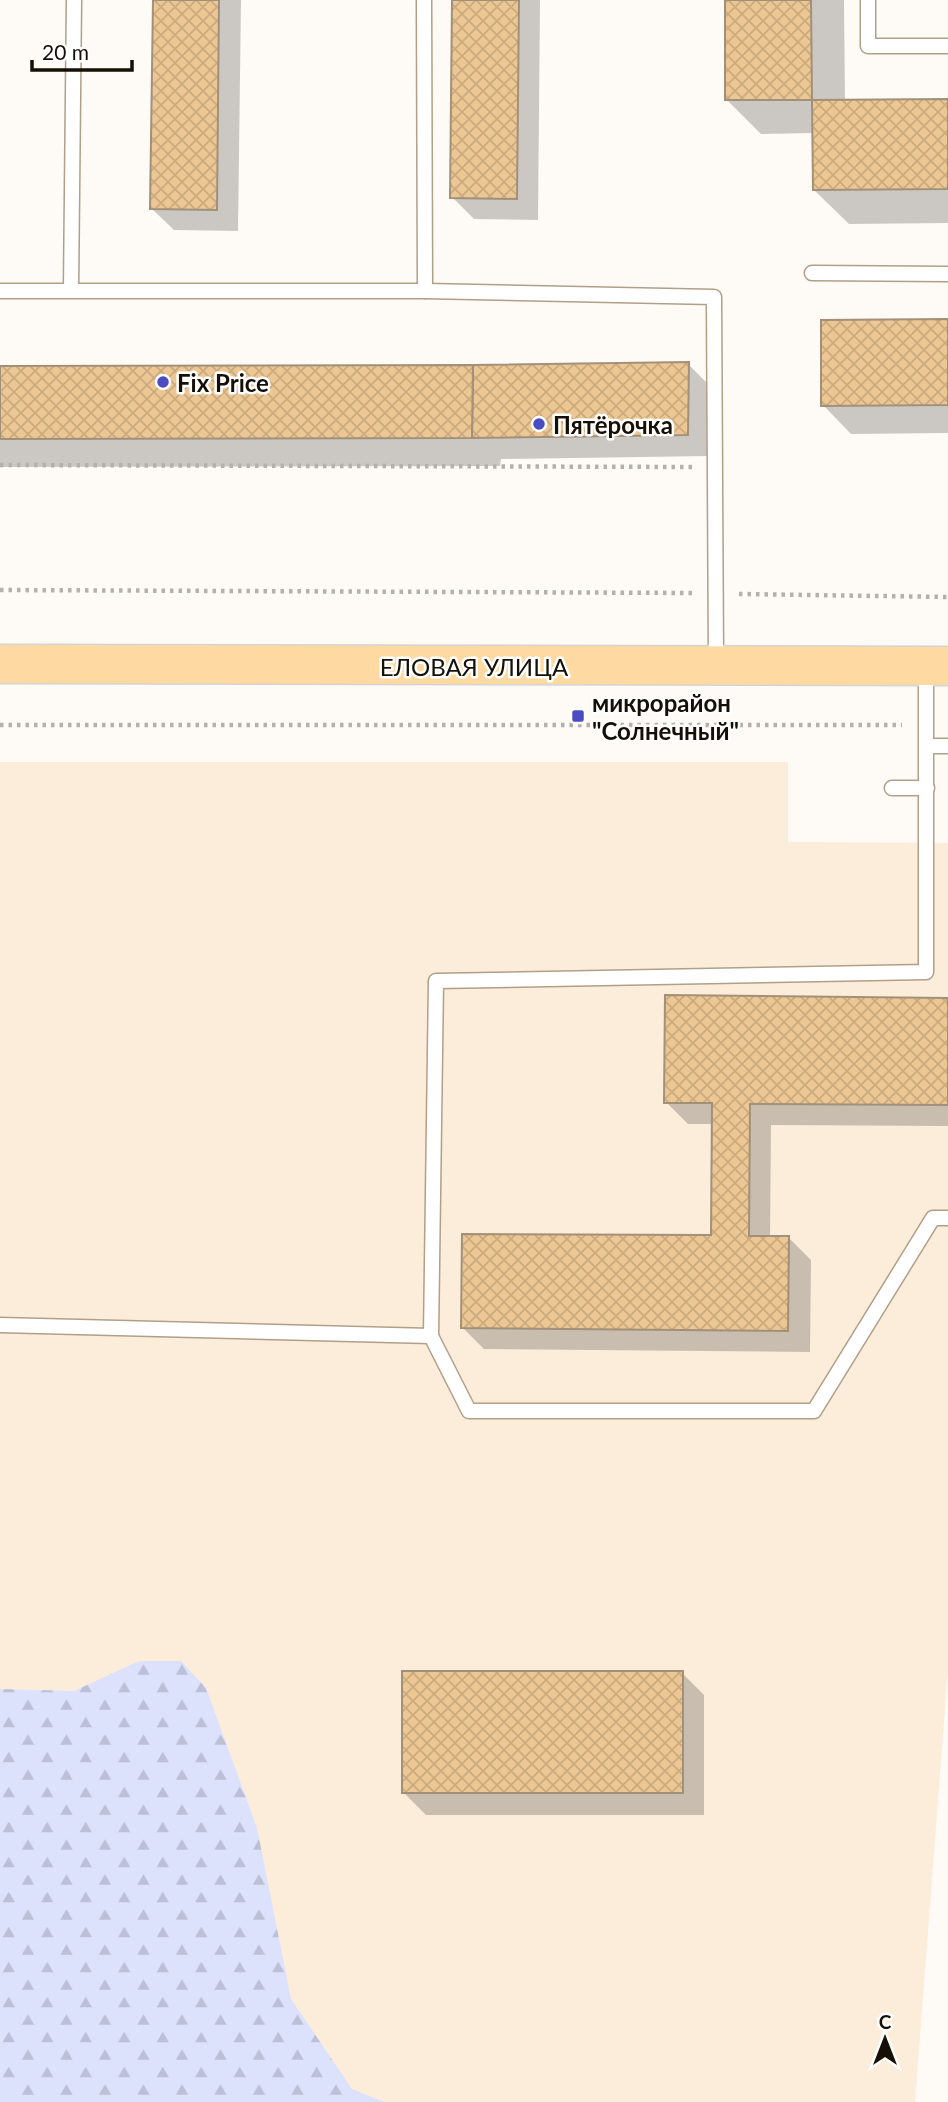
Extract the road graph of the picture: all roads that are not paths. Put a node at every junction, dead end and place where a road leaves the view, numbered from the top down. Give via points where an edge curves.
1 (74, 0) edge
2 (424, 0) edge
3 (868, 0) edge
4 (948, 46) edge
5 (812, 273) dead end
6 (948, 274) edge
7 (71, 290) junction
8 (0, 291) edge
9 (425, 291) junction
10 (0, 664) edge
11 (716, 666) junction
12 (937, 666) edge
13 (927, 746) junction
14 (948, 746) edge
15 (892, 788) dead end
16 (927, 788) junction
17 (948, 1218) edge
18 (0, 1325) edge
19 (431, 1336) junction

1 - 7 lane
2 - 9 lane
3 - 4 lane via 868,46
5 - 6 lane
7 - 8 lane
7 - 9 lane
9 - 11 lane via 714,297
10 - 11 main road, ЕЛОВАЯ УЛИЦА
11 - 12 main road, ЕЛОВАЯ УЛИЦА
12 - 13 lane via 926,725
13 - 14 lane
13 - 16 lane
15 - 16 lane
16 - 19 lane via 926,972 436,981
17 - 19 lane via 933,1218 814,1411 469,1411
18 - 19 lane

